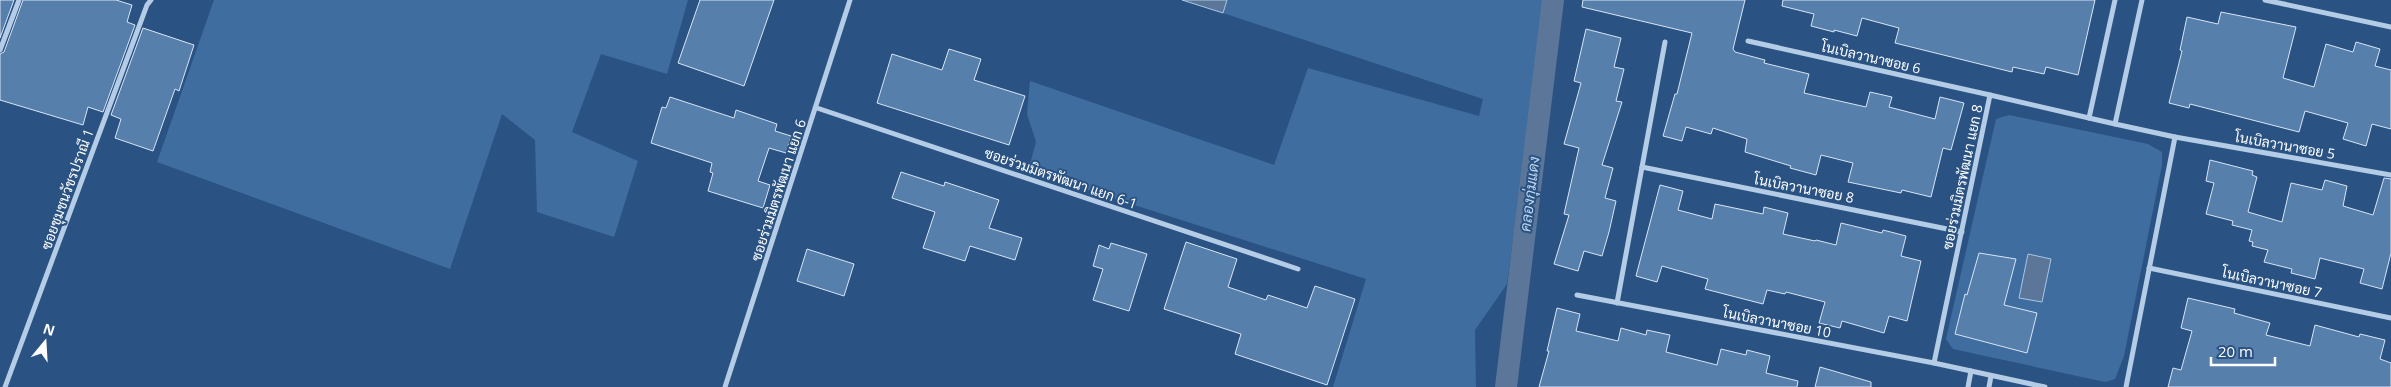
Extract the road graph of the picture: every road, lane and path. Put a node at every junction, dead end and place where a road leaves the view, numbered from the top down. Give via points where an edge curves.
1 (19, 0) edge
2 (151, 0) edge
3 (850, 0) edge
4 (2116, 0) edge
5 (2142, 0) edge
6 (2265, 0) edge
7 (2391, 27) edge
8 (1748, 41) dead end
9 (1665, 42) dead end
10 (0, 50) edge
11 (1990, 95) junction
12 (817, 108) junction
13 (2089, 118) junction
14 (2114, 124) junction
15 (2174, 137) junction
16 (1642, 167) junction
17 (2391, 175) edge
18 (1962, 232) junction
19 (2149, 268) junction
20 (1298, 269) dead end
21 (1577, 295) dead end
22 (1616, 303) junction
23 (2391, 318) edge
24 (1934, 363) junction
25 (1971, 372) junction
26 (1991, 376) junction
27 (5, 387) edge
28 (725, 387) edge
29 (1968, 387) edge
30 (1989, 387) edge
31 (2045, 387) edge
32 (2126, 387) edge

1 - 10 street
2 - 27 street, ซอยชุมชนวัชรปราณี 1
3 - 12 street, ซอยร่วมมิตรพัฒนา แยก 6
4 - 13 street
5 - 14 street
6 - 7 street
8 - 11 street, โนเบิลวานาซอย 6
9 - 16 street
11 - 13 street, ซอยร่วมมิตรพัฒนา แยก 8
11 - 18 street, ซอยร่วมมิตรพัฒนา แยก 8
12 - 20 street, ซอยร่วมมิตรพัฒนา แยก 6-1
12 - 28 street, ซอยร่วมมิตรพัฒนา แยก 6
13 - 14 street, ซอยร่วมมิตรพัฒนา แยก 8
14 - 15 street
15 - 17 street, โนเบิลวานาซอย 5
15 - 19 street
16 - 18 street, โนเบิลวานาซอย 8
16 - 22 street
18 - 24 street, ซอยร่วมมิตรพัฒนา แยก 8
19 - 23 street, โนเบิลวานาซอย 7
19 - 32 street
21 - 22 street, โนเบิลวานาซอย 10
22 - 24 street, โนเบิลวานาซอย 10
24 - 25 street, โนเบิลวานาซอย 10
25 - 26 street, โนเบิลวานาซอย 10
25 - 29 street
26 - 30 street
26 - 31 street, โนเบิลวานาซอย 10

